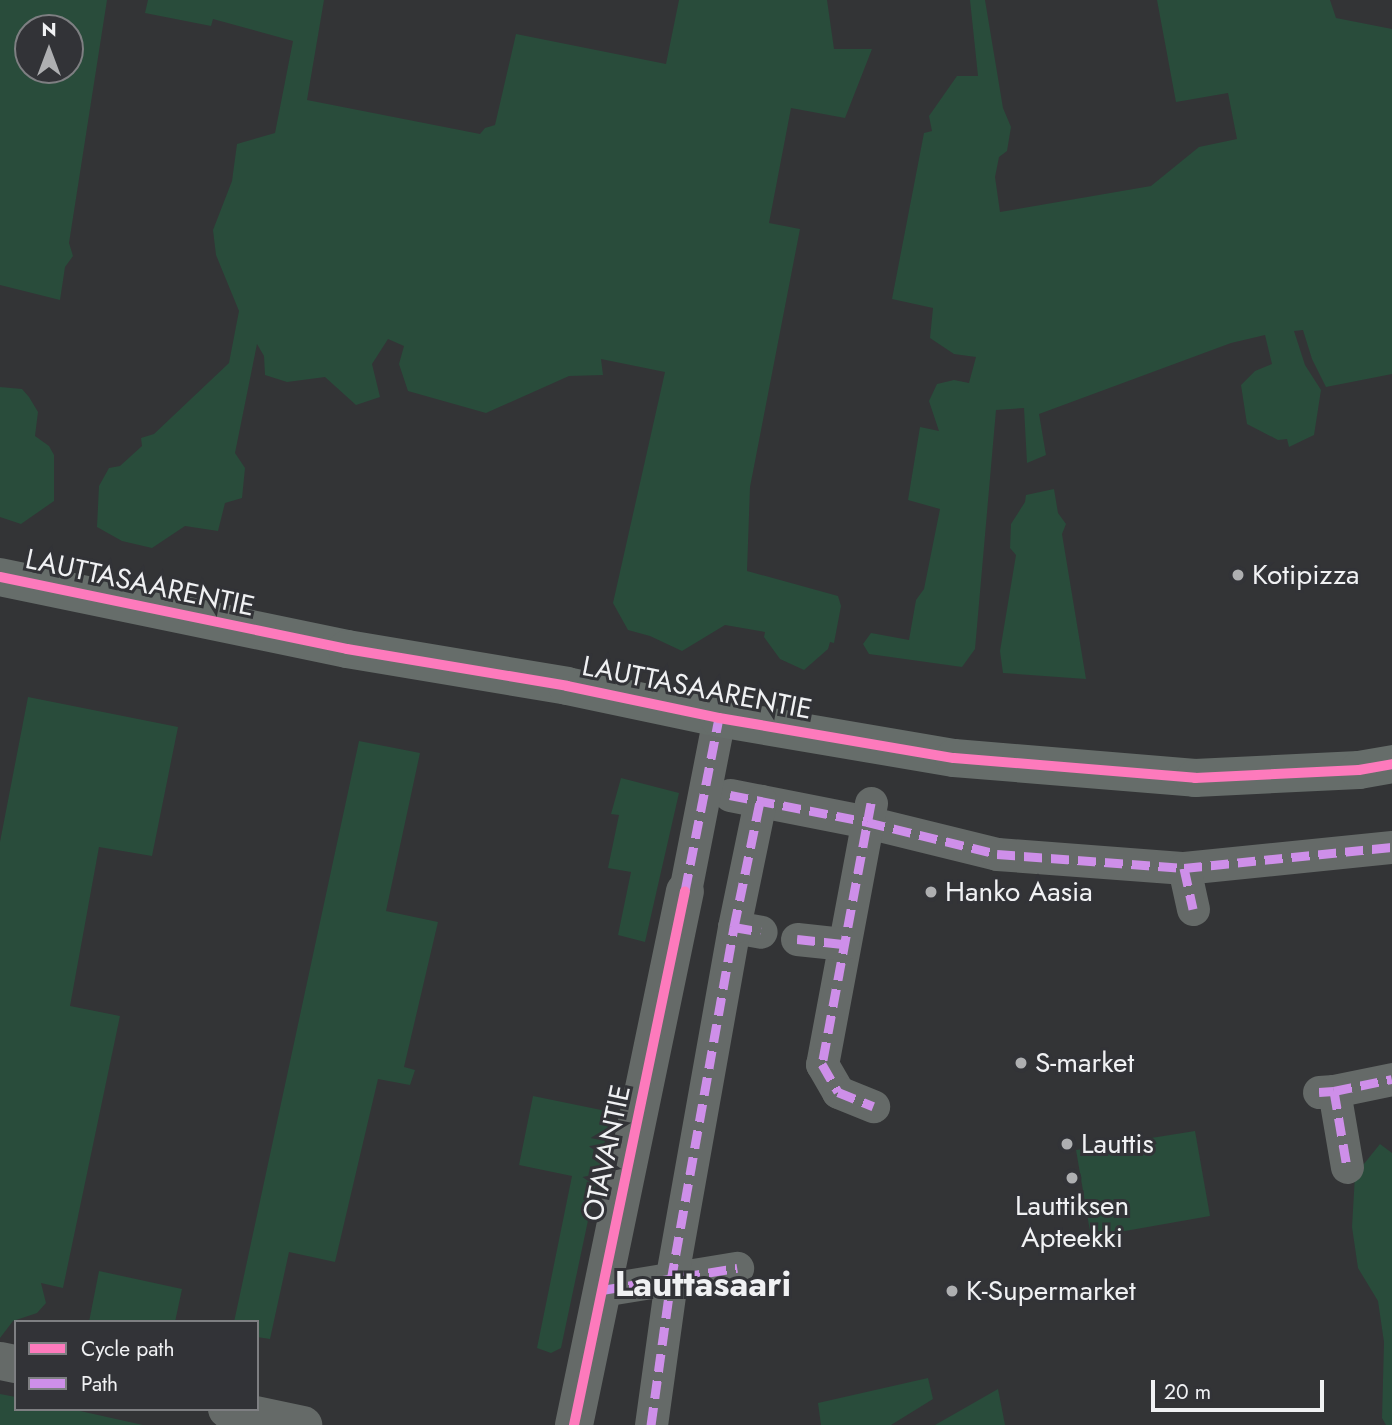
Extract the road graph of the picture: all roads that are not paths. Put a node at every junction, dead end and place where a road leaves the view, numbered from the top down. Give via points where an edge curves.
1 (0, 577) edge
2 (719, 718) junction
3 (1392, 764) edge
4 (869, 813) junction
5 (1392, 847) edge
6 (1184, 868) junction
7 (685, 891) joint
8 (1193, 909) dead end
9 (797, 939) dead end
10 (843, 944) junction
11 (1392, 1080) edge
12 (873, 1106) dead end
13 (1347, 1167) dead end
14 (737, 1268) dead end
15 (671, 1281) junction
16 (602, 1290) junction
17 (236, 1411) edge
18 (303, 1425) edge
19 (574, 1425) edge
20 (651, 1425) edge

1 - 2 main road, LAUTTASAARENTIE via 346,649 567,686
2 - 3 main road, LAUTTASAARENTIE via 954,758 1195,778
2 - 7 street, OTAVANTIE
4 - 6 street via 997,854
4 - 10 street
4 - 15 street via 745,798 748,930
5 - 6 street
6 - 8 street
7 - 16 street, OTAVANTIE
9 - 10 street
10 - 12 street via 822,1064 838,1093
11 - 13 street via 1326,1091
14 - 15 street
15 - 16 street
15 - 20 street
16 - 19 street, OTAVANTIE
17 - 18 street

